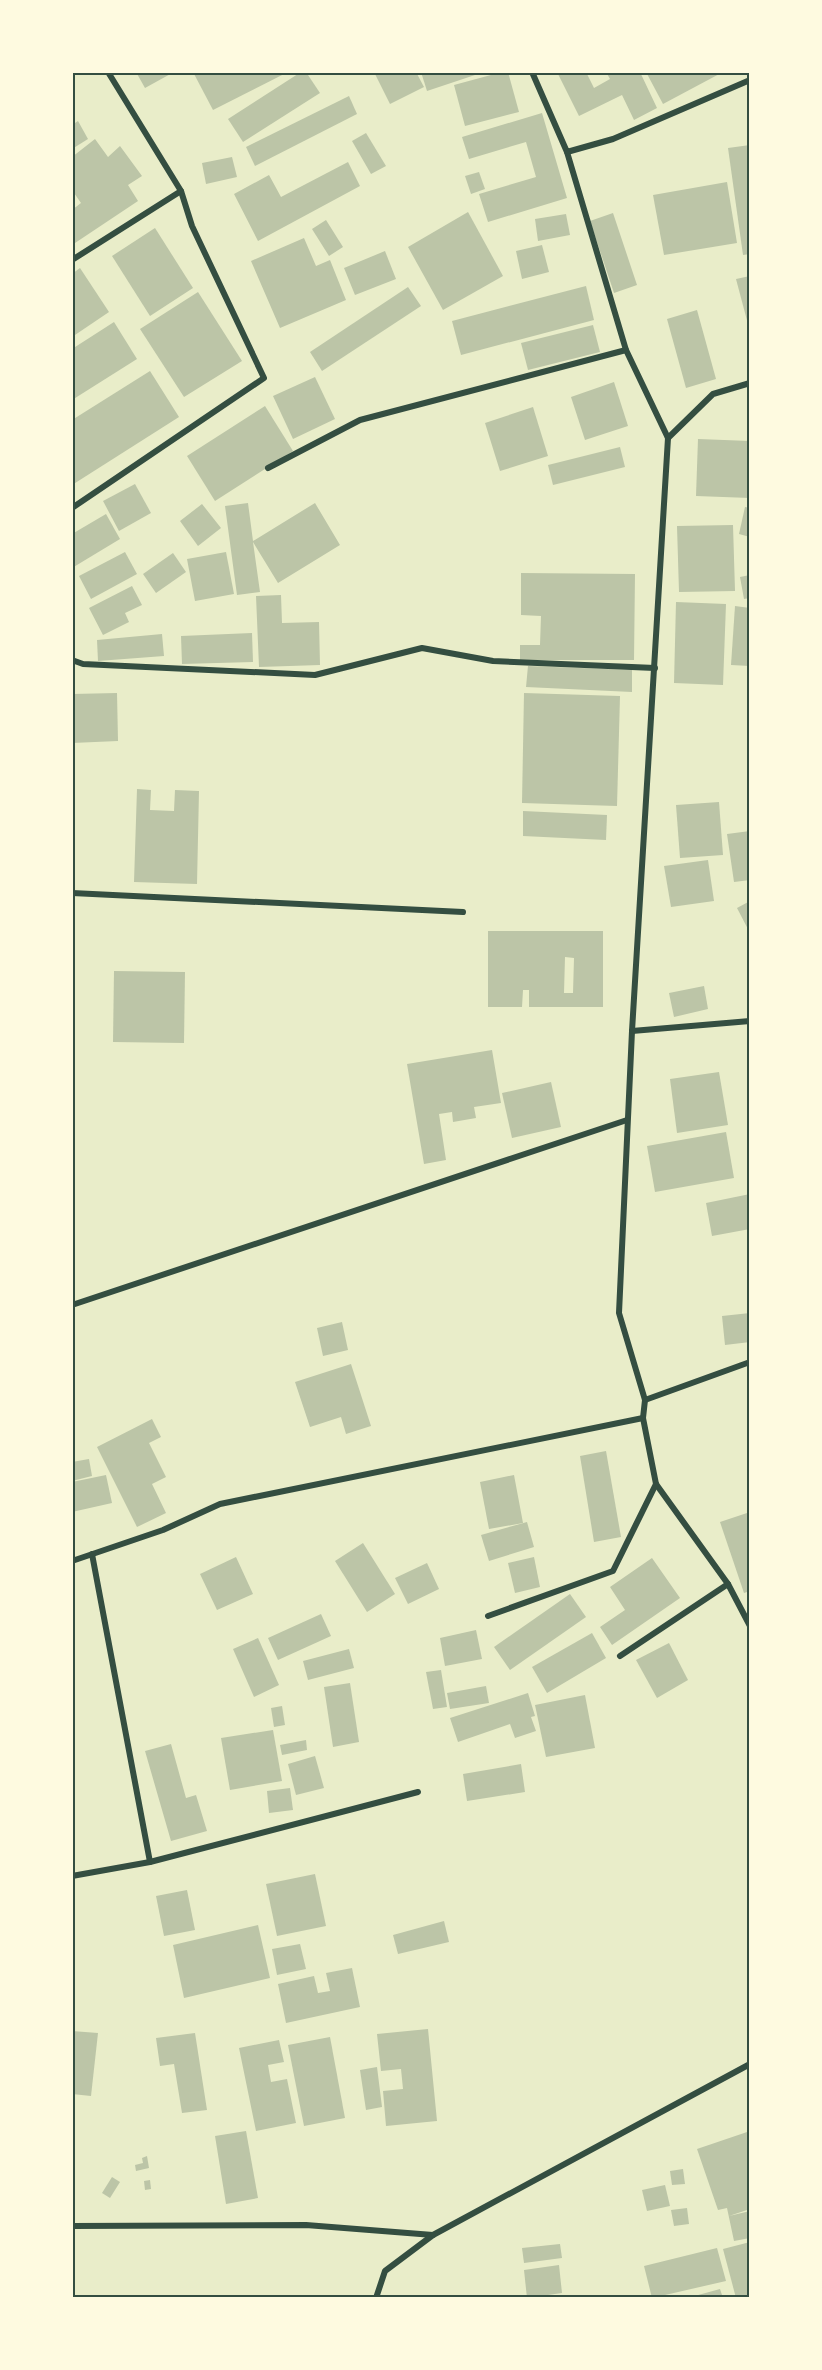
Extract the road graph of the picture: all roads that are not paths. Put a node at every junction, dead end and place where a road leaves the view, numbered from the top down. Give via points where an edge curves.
1 (108, 72) edge
2 (532, 72) edge
3 (750, 80) edge
4 (567, 152) junction
5 (181, 190) junction
6 (72, 260) edge
7 (626, 350) junction
8 (750, 382) edge
9 (668, 438) junction
10 (268, 468) dead end
11 (72, 508) edge
12 (72, 660) edge
13 (654, 668) junction
14 (72, 894) edge
15 (463, 912) dead end
16 (750, 1021) edge
17 (632, 1030) junction
18 (627, 1120) junction
19 (72, 1305) edge
20 (750, 1362) edge
21 (645, 1400) junction
22 (643, 1418) junction
23 (656, 1484) junction
24 (92, 1554) junction
25 (72, 1561) edge
26 (728, 1584) junction
27 (488, 1616) dead end
28 (750, 1626) edge
29 (620, 1656) dead end
30 (418, 1792) dead end
31 (150, 1862) junction
32 (72, 1876) edge
33 (750, 2064) edge
34 (72, 2226) edge
35 (433, 2235) junction
36 (376, 2298) edge

1 - 5 street
2 - 4 street
3 - 4 street via 613,139
4 - 7 street
5 - 6 street
5 - 11 street via 192,226 264,378
7 - 9 street
7 - 10 street via 360,420
8 - 9 street via 713,394
9 - 13 street
12 - 13 street via 83,664 315,675 422,648 493,661
13 - 17 street
14 - 15 street
16 - 17 street
17 - 18 street
18 - 19 street
18 - 21 street via 619,1314
20 - 21 street
21 - 22 street
22 - 23 street
22 - 24 street via 220,1504 163,1530
23 - 26 street
23 - 27 street via 613,1571
24 - 25 street
24 - 31 street
26 - 28 street
26 - 29 street
30 - 31 street
31 - 32 street
33 - 35 street
34 - 35 street via 306,2225
35 - 36 street via 385,2271

